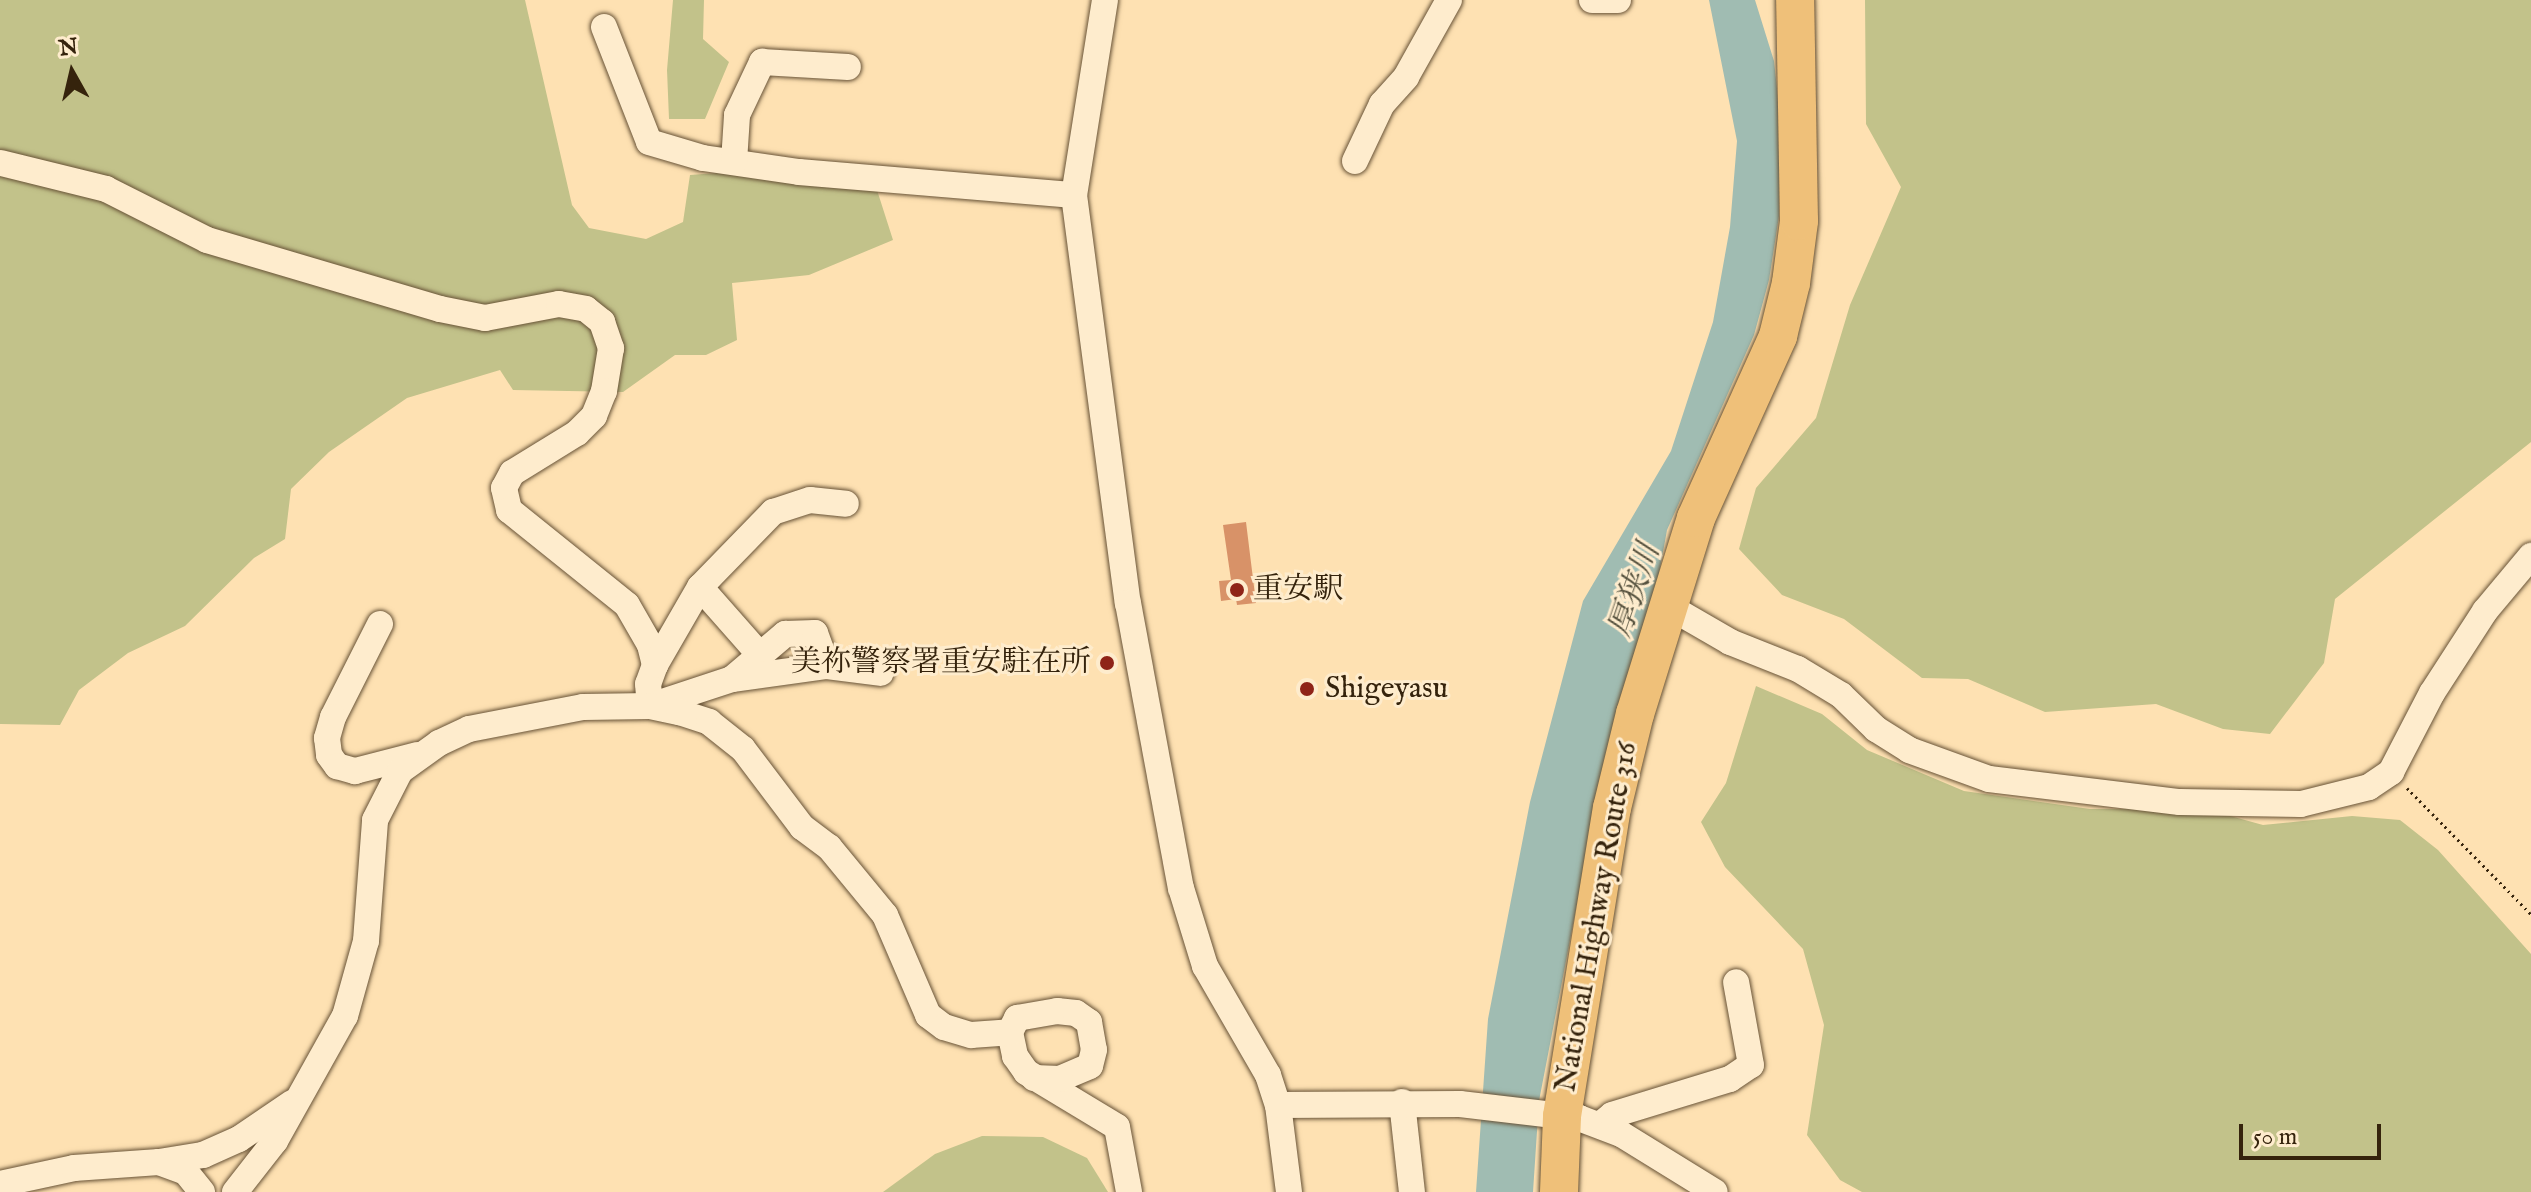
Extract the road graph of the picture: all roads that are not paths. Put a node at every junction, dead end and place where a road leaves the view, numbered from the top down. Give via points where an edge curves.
1 (1105, 0) edge
2 (1449, 0) edge
3 (1592, 0) edge
4 (1618, 0) edge
5 (1795, 0) edge
6 (604, 27) dead end
7 (848, 67) dead end
8 (1355, 161) dead end
9 (734, 162) junction
10 (1, 163) edge
11 (1074, 195) junction
12 (846, 504) dead end
13 (2531, 556) edge
14 (700, 587) junction
15 (1668, 606) junction
16 (380, 624) dead end
17 (759, 654) junction
18 (827, 666) junction
19 (881, 673) dead end
20 (732, 679) junction
21 (651, 685) junction
22 (421, 754) junction
23 (1736, 982) dead end
24 (1010, 1032) junction
25 (1034, 1078) junction
26 (303, 1092) junction
27 (1402, 1102) junction
28 (1278, 1105) junction
29 (1556, 1115) junction
30 (1601, 1124) junction
31 (159, 1162) junction
32 (0, 1184) edge
33 (202, 1192) edge
34 (235, 1192) edge
35 (1129, 1192) edge
36 (1289, 1192) edge
37 (1412, 1192) edge
38 (1559, 1192) edge
39 (1715, 1192) edge

1 - 11 street
2 - 8 street via 1406,77 1382,104
3 - 4 street
5 - 15 highway, National Highway Route 316 via 1799,221 1791,283 1778,336 1696,518
6 - 9 street via 649,142
7 - 9 street via 762,62 737,115
9 - 11 street
10 - 21 street via 106,189 207,240 440,309 485,318 559,304 586,309 602,322 611,348 594,416 577,433 512,473 504,488 518,523 598,577 627,605 650,645
11 - 28 street via 1110,481 1169,841 1205,966 1268,1075
12 - 14 street via 810,500 773,512
13 - 15 street via 2485,611 2432,693 2391,772 2369,787 2301,804 2180,802 1989,779 1909,750 1876,729 1841,695 1798,669 1730,642
14 - 17 street
14 - 21 street
15 - 29 highway, National Highway Route 316 via 1612,808
16 - 22 street via 333,717 329,755 337,766 355,771
17 - 18 street via 785,634 802,630 815,633
17 - 20 street
18 - 19 street
18 - 20 street
20 - 21 street
21 - 22 street via 623,704 469,729
21 - 24 street via 709,722 761,767 802,827 829,847 885,915 928,1015 944,1027 971,1035
22 - 26 street via 400,771 375,820 366,941 345,1016
23 - 30 street via 1751,1065 1730,1079 1612,1115
24 - 25 street via 1015,1056
24 - 25 street via 1017,1018 1057,1011 1076,1013 1089,1022 1094,1050 1090,1066 1060,1079
25 - 35 street via 1117,1127
26 - 31 street via 239,1139 203,1155
26 - 34 street via 275,1141
27 - 28 street
27 - 29 street
27 - 37 street
28 - 36 street
29 - 30 street
29 - 38 highway, National Highway Route 316
30 - 39 street
31 - 32 street via 74,1168
31 - 33 street via 186,1172

